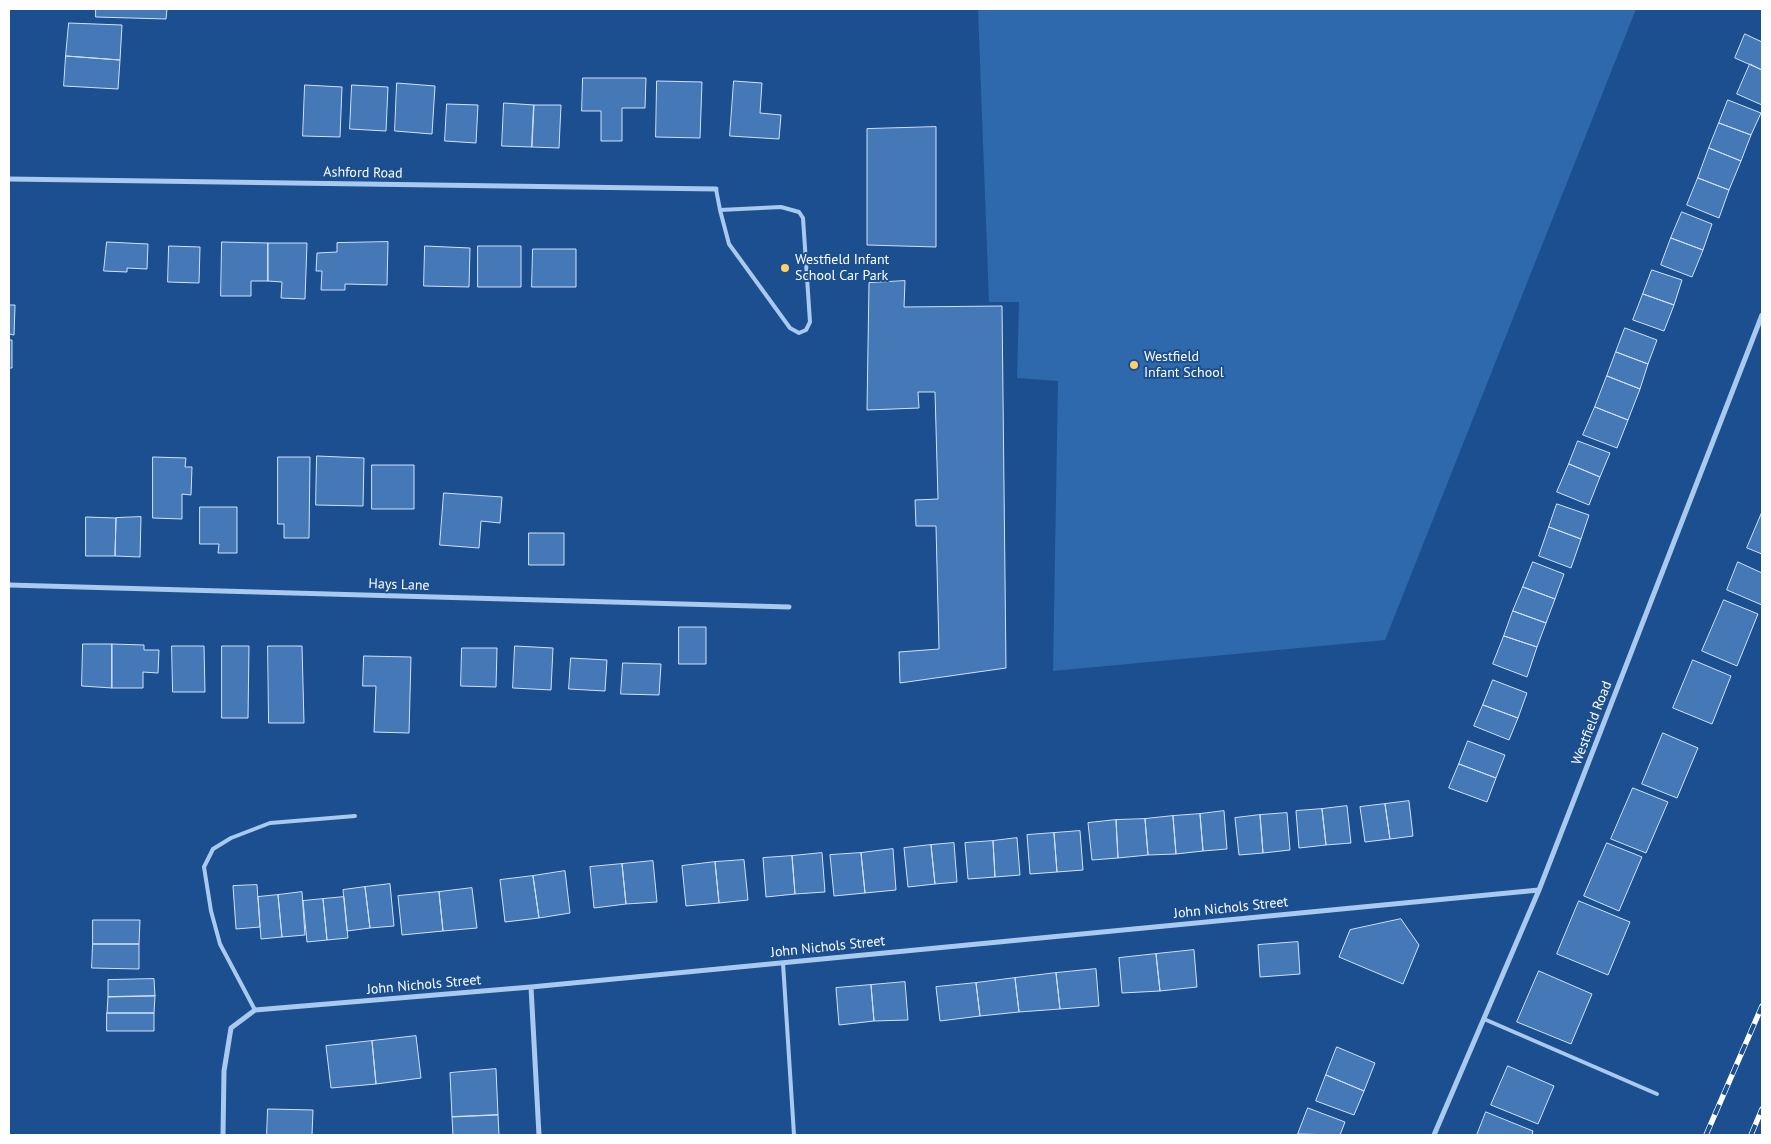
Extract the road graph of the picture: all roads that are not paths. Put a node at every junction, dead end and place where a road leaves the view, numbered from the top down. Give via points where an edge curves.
1 (9, 179) edge
2 (716, 189) joint
3 (720, 210) junction
4 (1762, 315) edge
5 (9, 585) edge
6 (790, 607) dead end
7 (355, 816) dead end
8 (1539, 890) junction
9 (783, 963) junction
10 (531, 987) junction
11 (254, 1010) junction
12 (1484, 1019) junction
13 (1657, 1094) dead end
14 (223, 1135) edge
15 (539, 1135) edge
16 (794, 1135) edge
17 (1434, 1135) edge

1 - 2 street, Ashford Road
2 - 3 lane
3 - 3 lane via 781,207 799,212 803,218 810,322 806,330 800,333 790,328 729,244
4 - 8 street, Westfield Road
5 - 6 street, Hays Lane
7 - 11 lane via 270,823 231,838 213,849 204,867 211,911 220,944
8 - 9 street, John Nichols Street
8 - 12 street, Westfield Road
9 - 10 street, John Nichols Street
9 - 16 lane
10 - 11 street, John Nichols Street
10 - 15 street
11 - 14 street via 231,1028 224,1071
12 - 13 lane
12 - 17 street, Westfield Road

